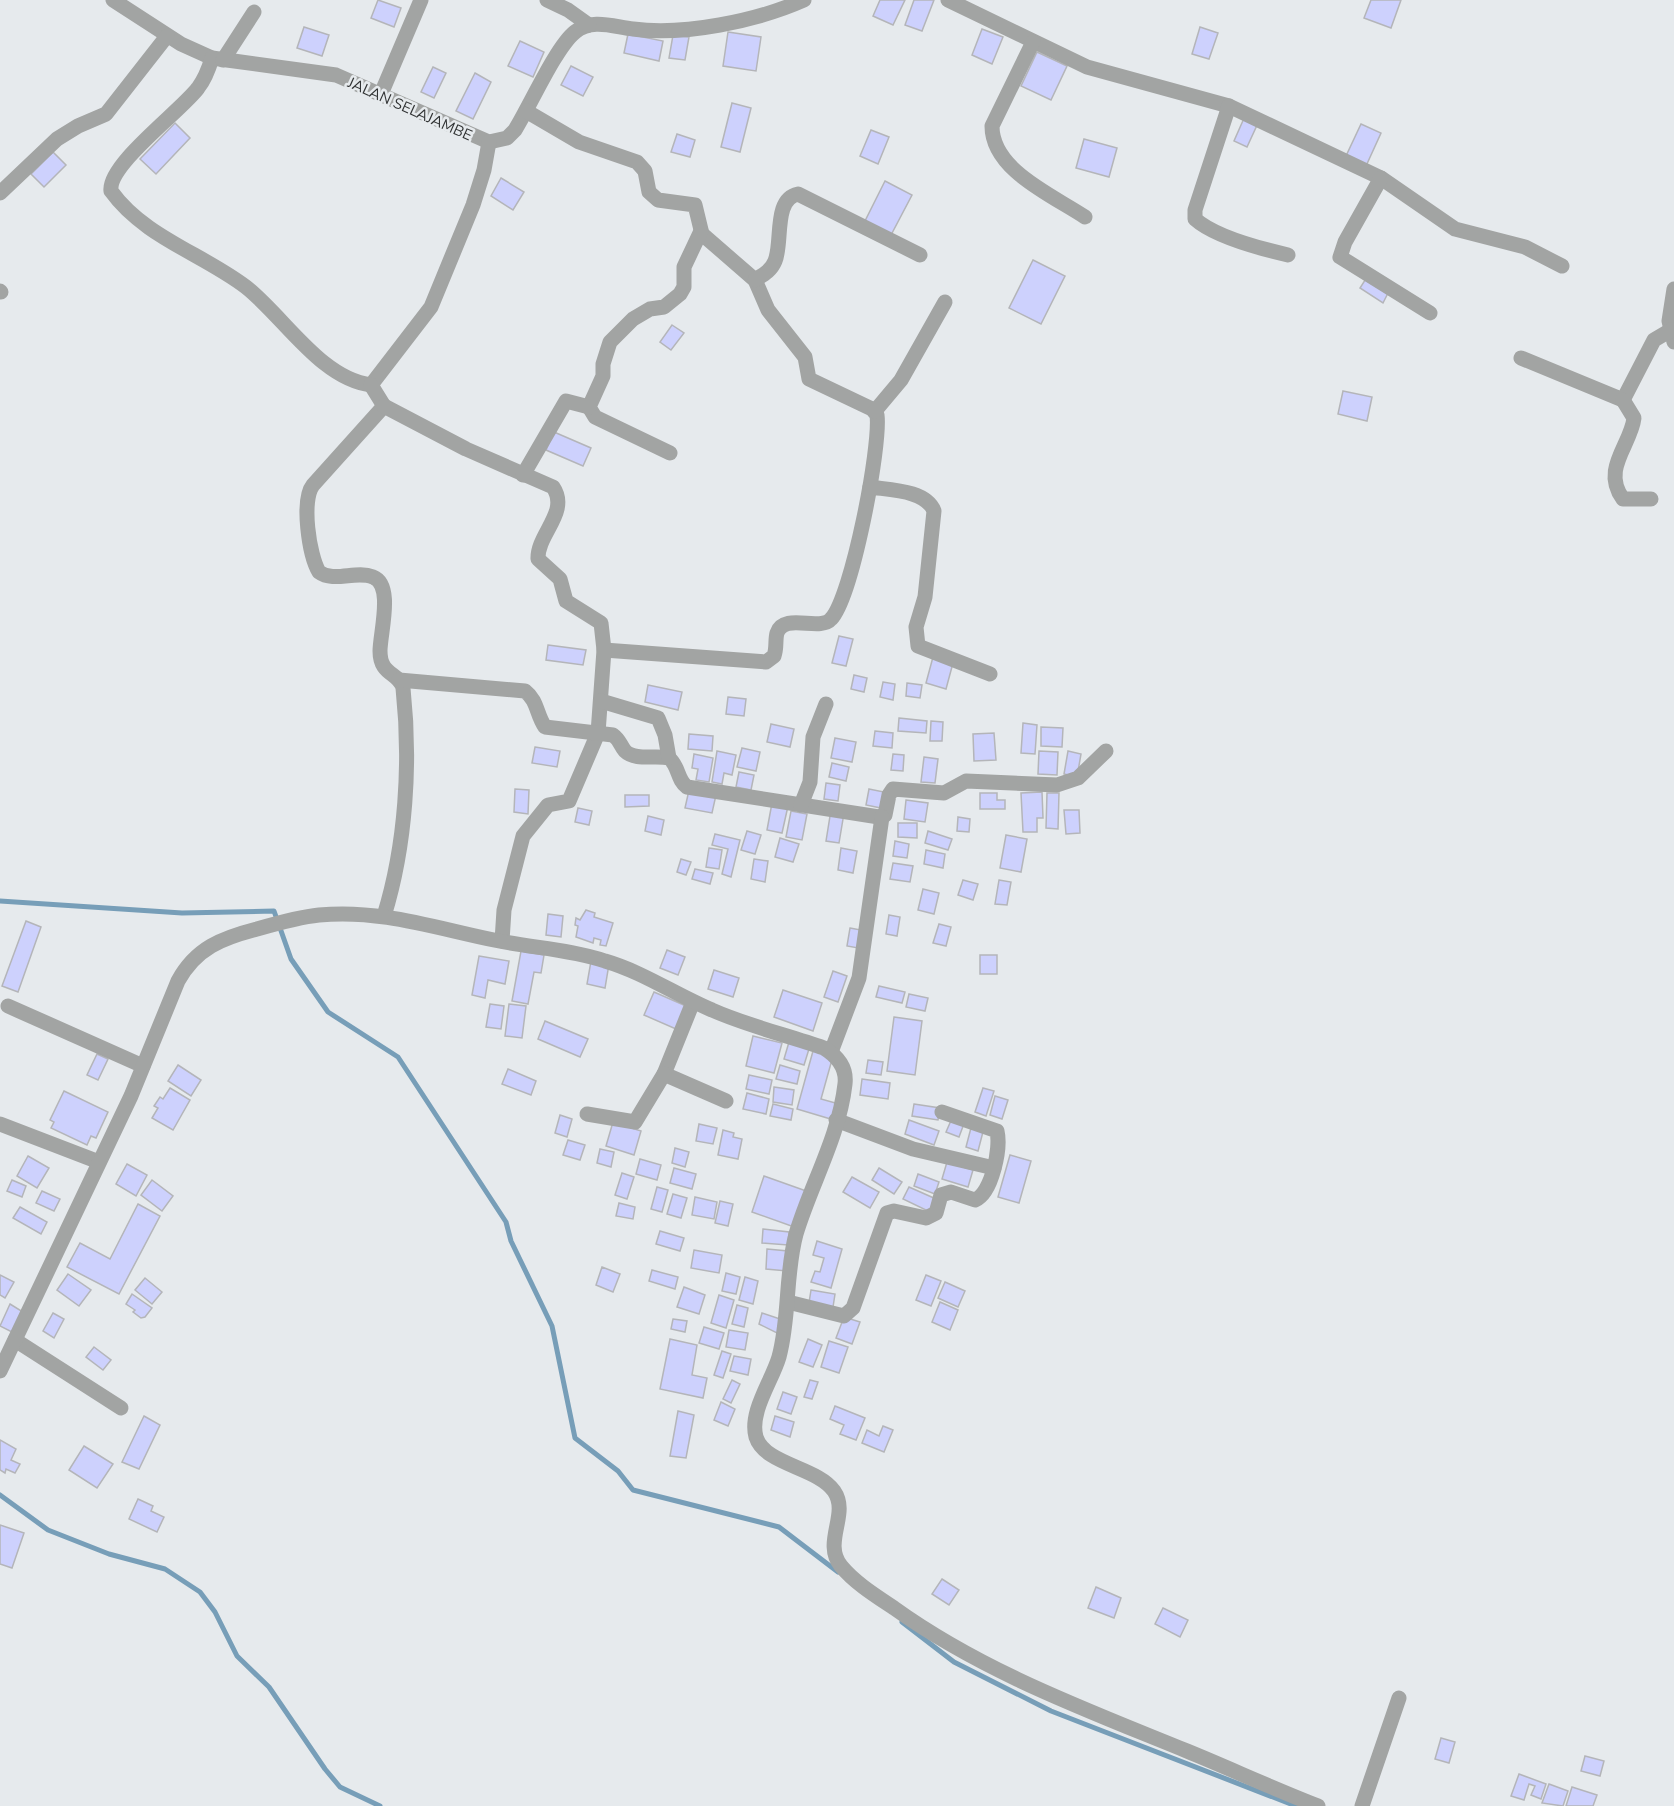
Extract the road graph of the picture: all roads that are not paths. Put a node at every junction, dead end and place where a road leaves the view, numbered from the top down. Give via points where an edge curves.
1 (113, 0) edge
2 (420, 0) edge
3 (547, 0) edge
4 (804, 0) edge
5 (948, 0) edge
6 (254, 12) dead end
7 (589, 25) junction
8 (167, 36) junction
9 (1033, 42) junction
10 (218, 59) junction
11 (381, 94) junction
12 (1229, 106) junction
13 (526, 111) junction
14 (489, 142) junction
15 (1381, 178) junction
16 (0, 193) edge
17 (1084, 217) dead end
18 (701, 231) junction
19 (920, 255) dead end
20 (1288, 255) dead end
21 (1562, 266) dead end
22 (754, 280) junction
23 (1674, 289) edge
24 (945, 302) dead end
25 (1430, 313) dead end
26 (1672, 336) edge
27 (1521, 358) dead end
28 (371, 385) junction
29 (1623, 400) junction
30 (384, 406) junction
31 (589, 407) junction
32 (875, 411) junction
33 (670, 453) dead end
34 (523, 475) junction
35 (870, 487) junction
36 (1651, 499) dead end
37 (604, 650) junction
38 (990, 674) dead end
39 (399, 680) junction
40 (600, 701) junction
41 (826, 704) dead end
42 (598, 732) junction
43 (1106, 751) dead end
44 (669, 758) junction
45 (801, 805) junction
46 (882, 817) junction
47 (384, 916) junction
48 (502, 941) junction
49 (693, 1002) junction
50 (8, 1006) dead end
51 (831, 1052) junction
52 (143, 1066) junction
53 (664, 1074) junction
54 (726, 1101) dead end
55 (942, 1112) dead end
56 (586, 1114) dead end
57 (836, 1120) junction
58 (0, 1124) edge
59 (99, 1162) junction
60 (994, 1167) junction
61 (788, 1302) junction
62 (15, 1340) junction
63 (0, 1371) edge
64 (121, 1408) dead end
65 (1399, 1698) dead end
66 (1318, 1806) edge
67 (1362, 1806) edge

1 - 8 street, JALAN SELAJAMBE
2 - 11 street
3 - 7 street
4 - 7 street via 746,18 693,28 652,31
5 - 9 street
6 - 10 street
7 - 13 street, JALAN SELAJAMBE via 577,30 565,44
8 - 10 street, JALAN SELAJAMBE
8 - 16 street via 106,114 57,139
9 - 12 street via 1087,67
9 - 17 street via 992,126 992,136 1004,160
10 - 11 street, JALAN SELAJAMBE via 326,72
10 - 28 street via 198,88 118,171 111,191 159,234 247,288 334,370 351,381
11 - 14 street, JALAN SELAJAMBE
12 - 15 street
12 - 20 street via 1195,219 1207,228
13 - 14 street, JALAN SELAJAMBE via 507,138
13 - 18 street via 579,142 637,162 645,171 649,192 658,200 695,205
14 - 28 street via 467,221 431,306
15 - 21 street via 1455,229 1525,247
15 - 25 street via 1340,257
18 - 22 street
18 - 31 street via 684,267 680,294 664,307 650,309 633,319 610,342 603,376
19 - 22 street via 798,194 783,205 775,262
22 - 32 street via 768,310 805,357 809,379
23 - 26 street via 1669,307
24 - 32 street via 901,380
26 - 29 street via 1654,340
27 - 29 street
28 - 30 street
29 - 36 street via 1633,423 1618,460 1617,488 1623,499
30 - 34 street
30 - 39 street via 313,485 307,500 312,551 319,572 331,577 366,575 382,584 385,599 380,658 385,671
31 - 33 street via 595,417
31 - 34 street via 566,401
32 - 35 street via 878,421
34 - 37 street via 557,492 557,510 538,559 560,579 570,604 601,623
35 - 37 street via 867,510 834,616 822,624 796,623 780,628 770,661
35 - 38 street via 917,496 928,501 934,511 926,597 916,627 918,646
37 - 40 street
39 - 42 street via 525,691 536,701 545,726
39 - 47 street via 405,711 405,779 395,872
40 - 42 street
40 - 44 street via 658,718
41 - 45 street via 813,737 810,782
42 - 44 street via 613,735 633,755
42 - 48 street via 572,797 548,805 523,836 504,910
43 - 46 street via 1078,778 1057,785 964,781 944,793 894,789
44 - 45 street via 687,787
45 - 46 street
46 - 51 street via 860,978
47 - 48 street
47 - 52 street via 318,915 241,933 209,945 182,973
48 - 49 street via 604,960
49 - 51 street
49 - 53 street
50 - 52 street
51 - 57 street via 839,1060 845,1084
52 - 59 street
53 - 54 street
53 - 56 street via 635,1122
55 - 60 street via 997,1131
57 - 60 street via 914,1149
57 - 61 street via 796,1233
58 - 59 street
59 - 62 street
60 - 61 street via 985,1192 977,1200 947,1193 941,1195 936,1213 926,1218 887,1213 849,1313 838,1316
61 - 66 street via 784,1339 758,1410 756,1438 766,1451 819,1477 835,1491 840,1503 834,1551 850,1575 924,1629 984,1663 1106,1720
62 - 63 street
62 - 64 street
65 - 67 street

